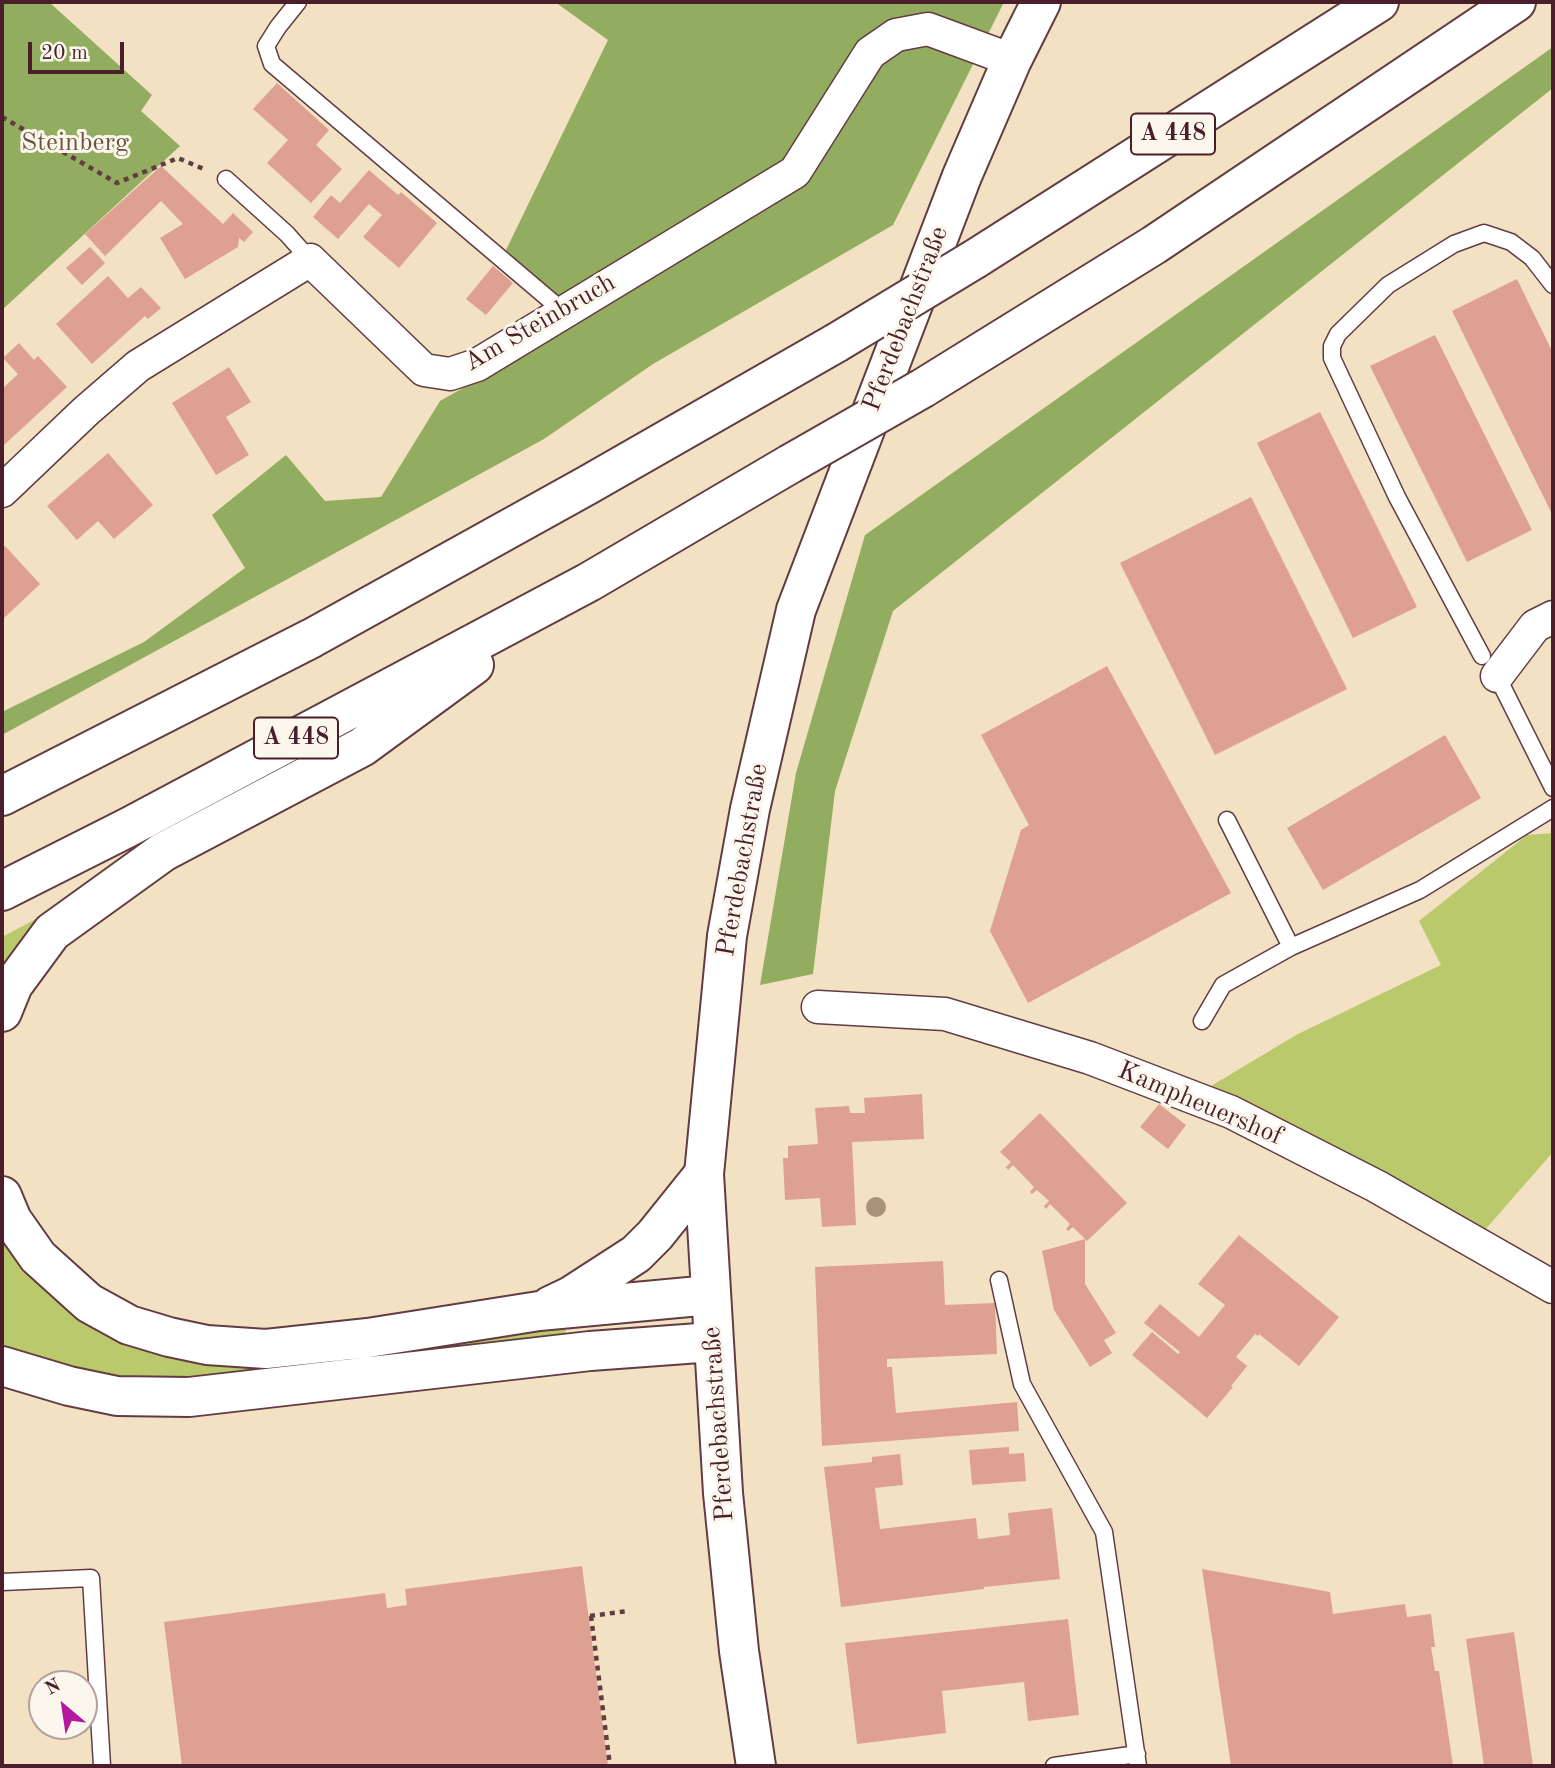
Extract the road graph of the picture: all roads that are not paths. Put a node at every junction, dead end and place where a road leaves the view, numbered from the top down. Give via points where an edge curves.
1 (298, 2) edge
2 (1041, 2) edge
3 (1516, 2) edge
4 (1375, 4) edge
5 (1012, 60) junction
6 (226, 178) road end
7 (310, 260) junction
8 (1553, 285) edge
9 (564, 312) junction
10 (2, 491) edge
11 (589, 582) junction
12 (1553, 617) edge
13 (1489, 666) junction
14 (1553, 788) edge
15 (2, 796) edge
16 (1553, 808) edge
17 (1227, 820) dead end
18 (2, 891) edge
19 (1291, 947) junction
20 (818, 1007) dead end
21 (2, 1012) edge
22 (1202, 1020) dead end
23 (704, 1174) junction
24 (2, 1196) edge
25 (999, 1280) dead end
26 (1553, 1287) edge
27 (710, 1295) junction
28 (538, 1311) junction
29 (713, 1342) junction
30 (2, 1366) edge
31 (2, 1582) edge
32 (1137, 1760) edge
33 (102, 1766) edge
34 (756, 1766) edge
35 (1054, 1766) edge

1 - 9 lane via 266,46 272,64
2 - 5 main road, Pferdebachstraße
3 - 11 main road, A 448, bridge via 1154,245 923,388
4 - 15 main road, A 448, bridge via 836,343 312,638
5 - 9 street, Am Steinbruch via 928,29 896,35 870,53 795,172
5 - 23 main road, Pferdebachstraße via 962,176 796,610 750,809 727,936
6 - 7 lane
7 - 9 street, Am Steinbruch via 424,370 450,373 477,365
7 - 10 street via 191,325 86,411
8 - 13 lane via 1532,258 1511,242 1484,233 1454,244 1388,285 1338,334 1332,346 1332,358 1396,497
11 - 18 main road, A 448
11 - 21 main road via 362,747 163,852 52,932 13,985
12 - 13 street via 1535,626
13 - 14 lane
16 - 19 lane via 1420,890
17 - 19 lane
19 - 22 lane via 1223,985
20 - 26 street, Kampheuershof via 945,1014 1090,1058 1231,1112 1376,1186
23 - 27 main road, Pferdebachstraße
23 - 28 main road via 636,1254 571,1296
24 - 28 main road via 12,1220 38,1257 81,1297 129,1325 169,1337 266,1349
25 - 32 lane via 1022,1384 1104,1532
27 - 28 main road
27 - 29 main road, Pferdebachstraße
29 - 30 main road via 590,1351 189,1397 117,1396
29 - 34 main road, Pferdebachstraße via 724,1506
31 - 33 lane via 91,1578
32 - 35 lane

